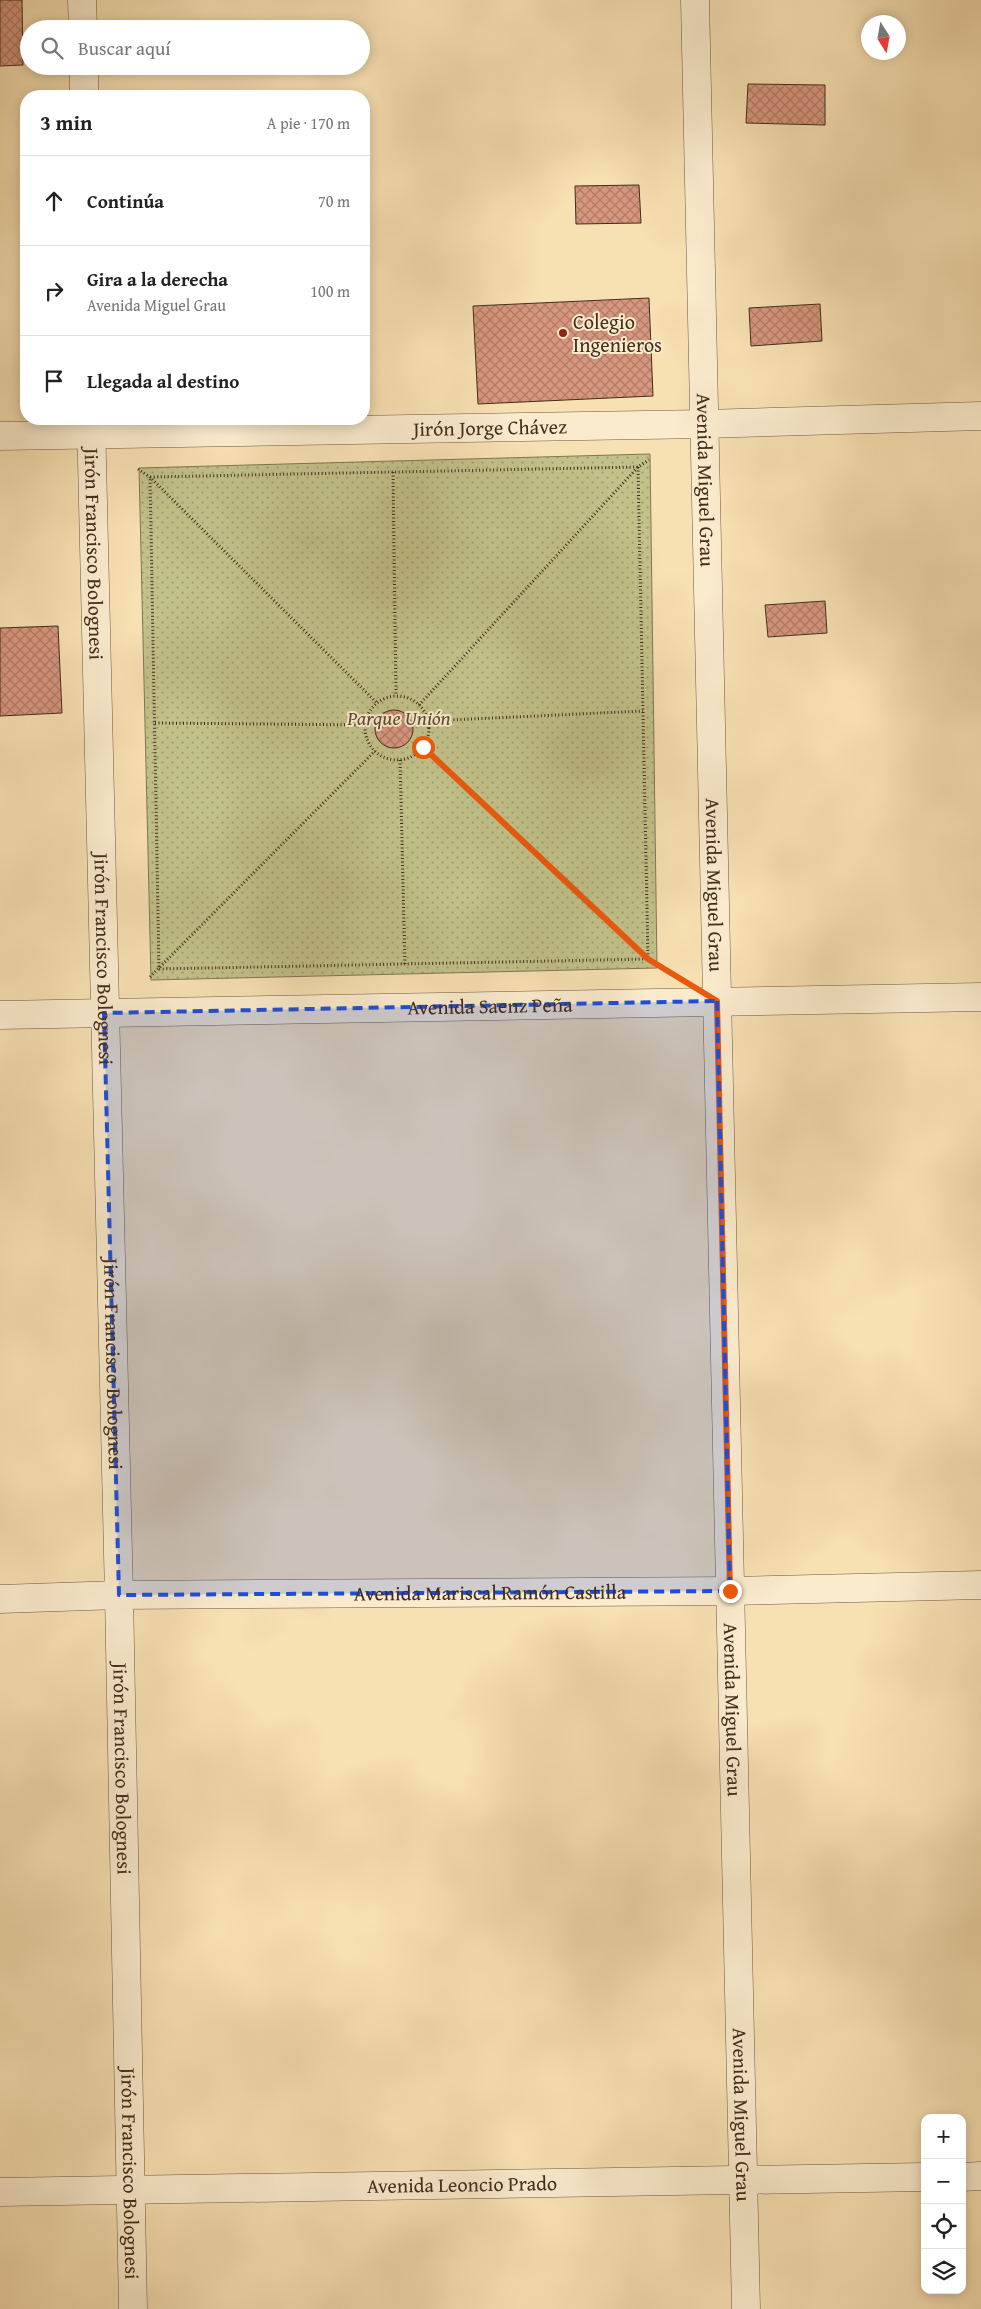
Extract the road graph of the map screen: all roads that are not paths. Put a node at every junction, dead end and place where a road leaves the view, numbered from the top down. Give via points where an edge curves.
1 (82, 0) edge
2 (695, 0) edge
3 (83, 20) edge
4 (84, 75) edge
5 (84, 90) edge
6 (981, 416) edge
7 (705, 424) junction
8 (91, 427) edge
9 (0, 436) edge
10 (981, 997) edge
11 (717, 1001) junction
12 (104, 1013) junction
13 (0, 1015) edge
14 (981, 1585) edge
15 (730, 1591) junction
16 (119, 1595) junction
17 (0, 1599) edge
18 (981, 2176) edge
19 (921, 2177) edge
20 (966, 2177) edge
21 (744, 2180) junction
22 (130, 2190) junction
23 (0, 2192) edge
24 (133, 2309) edge
25 (746, 2309) edge

1 - 3 street
2 - 7 street, Avenida Miguel Grau
4 - 5 street
6 - 7 street, Jirón Jorge Chávez
7 - 8 street, Jirón Jorge Chávez
7 - 11 street, Avenida Miguel Grau
8 - 9 street, Jirón Jorge Chávez
8 - 12 street, Jirón Francisco Bolognesi
10 - 11 street, Avenida Saenz Peña
11 - 12 street, Avenida Saenz Peña
11 - 15 street, Avenida Miguel Grau
12 - 13 street, Avenida Saenz Peña
12 - 16 street, Jirón Francisco Bolognesi
14 - 15 street, Avenida Mariscal Ramón Castilla
15 - 16 street, Avenida Mariscal Ramón Castilla
15 - 21 street, Avenida Miguel Grau
16 - 17 street, Avenida Mariscal Ramón Castilla
16 - 22 street, Jirón Francisco Bolognesi
18 - 20 street
19 - 21 street, Avenida Leoncio Prado
21 - 22 street, Avenida Leoncio Prado
21 - 25 street, Avenida Miguel Grau
22 - 23 street, Avenida Leoncio Prado
22 - 24 street, Jirón Francisco Bolognesi

